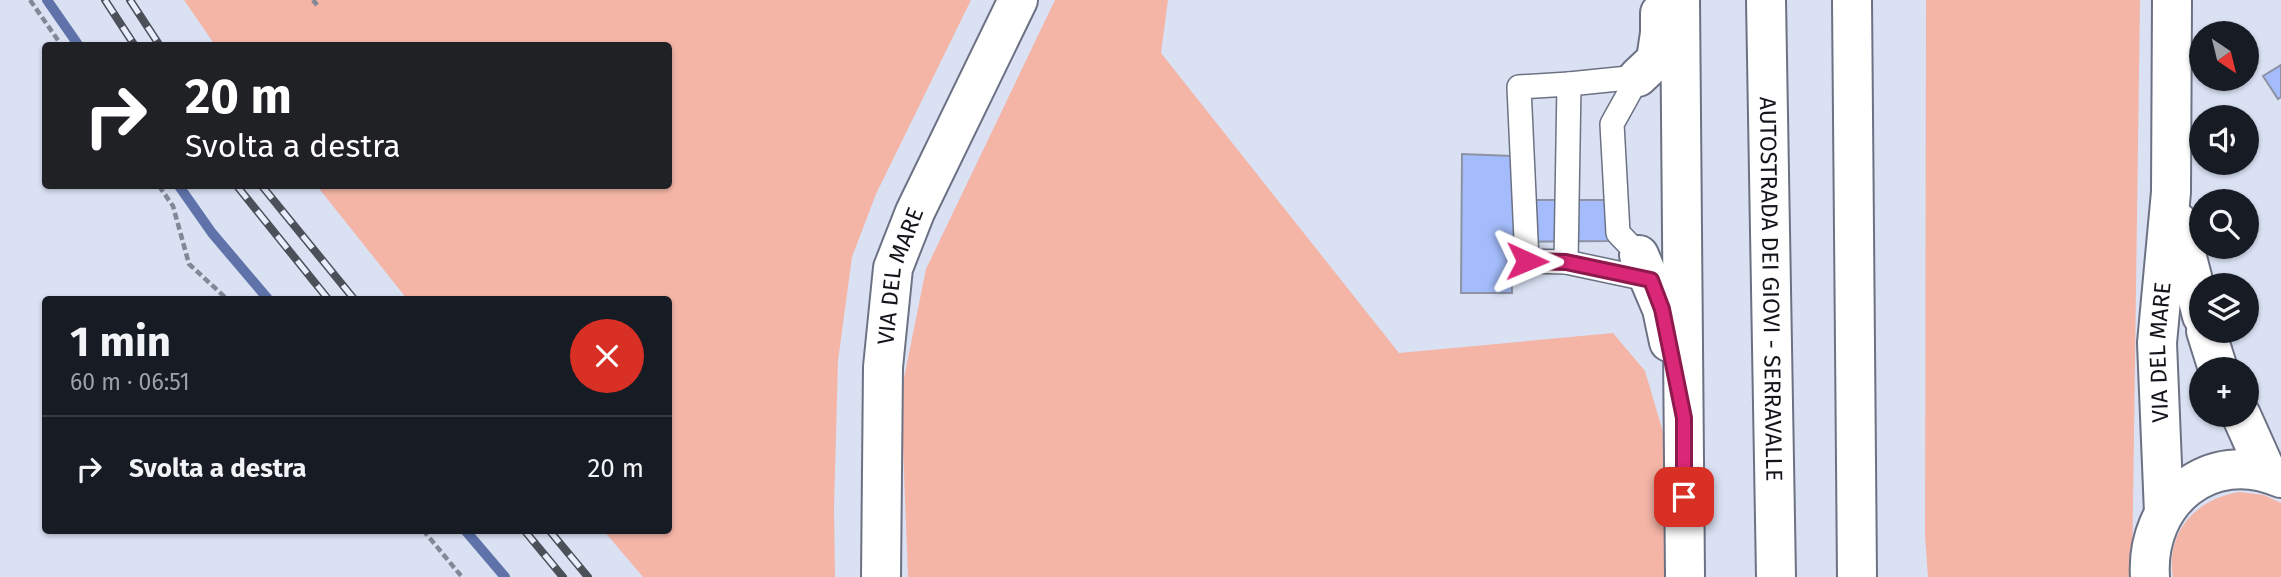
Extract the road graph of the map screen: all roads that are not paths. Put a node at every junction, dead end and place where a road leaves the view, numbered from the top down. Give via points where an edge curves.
1 (1018, 0) edge
2 (1660, 0) edge
3 (1680, 0) edge
4 (1766, 0) edge
5 (1852, 0) edge
6 (2172, 0) edge
7 (1638, 77) junction
8 (1569, 84) junction
9 (2171, 192) junction
10 (1566, 262) junction
11 (1645, 268) junction
12 (2191, 273) edge
13 (1684, 418) junction
14 (2248, 427) edge
15 (2274, 475) edge
16 (2164, 513) junction
17 (881, 577) edge
18 (1685, 577) edge
19 (1776, 577) edge
20 (1857, 577) edge
21 (2150, 577) edge

1 - 17 main road, VIA DEL MARE via 915,212 893,268 883,367
2 - 7 main road via 1656,60
3 - 13 main road
4 - 19 main road, AUTOSTRADA DEI GIOVI - SERRAVALLE
5 - 20 main road
6 - 9 main road, VIA DEL MARE
7 - 8 lane
7 - 11 lane via 1612,124 1618,233
8 - 10 lane
8 - 10 lane via 1519,87 1527,261
9 - 12 main road, VIA DEL MARE
9 - 16 main road, VIA DEL MARE via 2157,343
10 - 11 lane
11 - 13 main road via 1662,309
13 - 18 main road
14 - 15 main road
15 - 16 main road via 2244,469 2209,476 2188,487
16 - 21 main road via 2151,544

